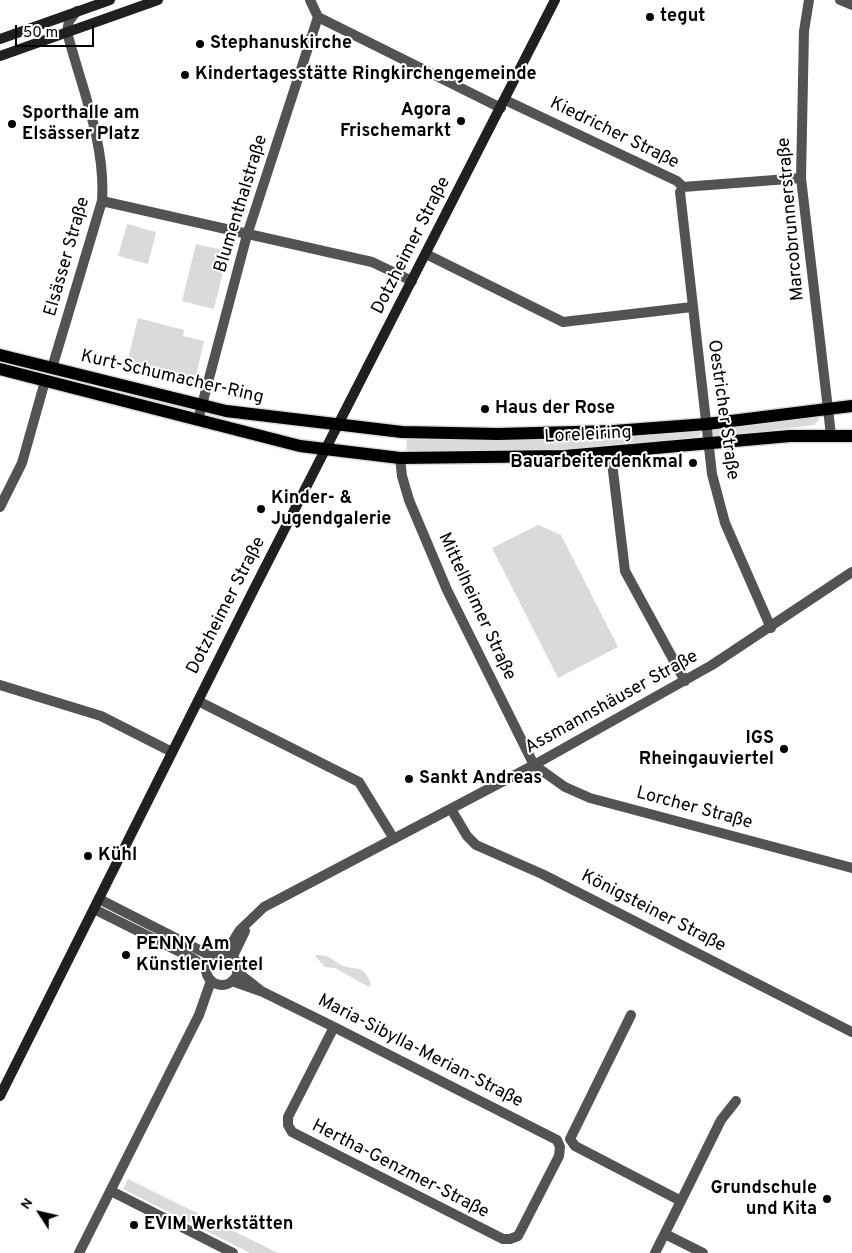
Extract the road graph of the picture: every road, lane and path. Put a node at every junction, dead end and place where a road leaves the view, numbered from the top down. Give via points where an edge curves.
1 (110, 0) edge
2 (158, 0) edge
3 (310, 0) edge
4 (556, 0) edge
5 (809, 0) edge
6 (840, 0) edge
7 (852, 5) edge
8 (77, 11) junction
9 (318, 17) junction
10 (67, 32) junction
11 (0, 39) edge
12 (0, 56) edge
13 (503, 104) junction
14 (801, 178) junction
15 (683, 187) junction
16 (102, 201) junction
17 (248, 235) junction
18 (426, 254) junction
19 (412, 281) junction
20 (692, 307) junction
21 (0, 355) edge
22 (52, 368) junction
23 (0, 369) edge
24 (45, 381) junction
25 (202, 406) junction
26 (852, 406) edge
27 (829, 409) junction
28 (198, 420) junction
29 (339, 424) junction
30 (707, 424) junction
31 (830, 435) junction
32 (852, 436) edge
33 (708, 443) junction
34 (326, 450) junction
35 (611, 454) junction
36 (400, 458) junction
37 (0, 508) edge
38 (852, 572) edge
39 (771, 628) junction
40 (685, 681) junction
41 (0, 685) edge
42 (198, 701) junction
43 (172, 752) junction
44 (534, 765) junction
45 (451, 809) junction
46 (394, 839) junction
47 (852, 868) edge
48 (99, 898) junction
49 (94, 909) junction
50 (228, 956) junction
51 (213, 957) junction
52 (206, 968) junction
53 (235, 977) junction
54 (216, 983) junction
55 (631, 1015) dead end
56 (334, 1027) junction
57 (852, 1032) edge
58 (1, 1091) edge
59 (736, 1101) dead end
60 (111, 1191) junction
61 (681, 1200) junction
62 (534, 1207) joint
63 (665, 1234) junction
64 (79, 1253) edge
65 (233, 1253) edge
66 (655, 1253) edge
67 (703, 1253) edge

1 - 8 main road
2 - 10 main road
3 - 9 street
4 - 13 main road, Dotzheimer Straße
5 - 14 street, Marcobrunnerstraße via 804,31
6 - 7 street
8 - 10 street
8 - 11 main road
9 - 13 street, Kiedricher Straße
9 - 17 street, Blumenthalstraße
10 - 12 main road
10 - 16 street, Elsässer Straße via 96,133
13 - 15 street, Kiedricher Straße via 677,181
13 - 18 main road, Dotzheimer Straße
14 - 15 street, Kiedricher Straße
14 - 27 street, Marcobrunnerstraße
15 - 20 street, Oestricher Straße via 680,192
16 - 17 street
16 - 22 street, Elsässer Straße
17 - 19 street via 372,262
17 - 25 street, Blumenthalstraße
18 - 19 main road, Dotzheimer Straße
18 - 20 street via 563,322
19 - 29 main road, Dotzheimer Straße
20 - 30 street, Oestricher Straße
21 - 22 main road, Kurt-Schumacher-Ring
22 - 25 main road, Kurt-Schumacher-Ring
23 - 24 main road, Kurt-Schumacher-Ring
24 - 28 main road, Kurt-Schumacher-Ring
24 - 37 street via 22,463
25 - 28 street, Blumenthalstraße
25 - 29 main road, Kurt-Schumacher-Ring via 251,415
26 - 27 main road, Loreleiring
27 - 30 main road, Loreleiring
27 - 31 street, Marcobrunnerstraße
28 - 34 main road, Kurt-Schumacher-Ring
29 - 30 main road, Loreleiring via 402,432 498,434 614,431
29 - 34 main road, Dotzheimer Straße
30 - 33 street, Oestricher Straße
31 - 32 main road, Loreleiring
31 - 33 main road, Loreleiring
33 - 35 main road, Loreleiring
33 - 39 street, Oestricher Straße via 712,474 725,523
34 - 36 main road, Loreleiring
34 - 42 main road, Dotzheimer Straße
35 - 36 main road, Loreleiring
35 - 40 street via 625,571
36 - 44 street, Mittelheimer Straße via 409,500 447,590
38 - 39 street, Assmannshäuser Straße
39 - 40 street, Assmannshäuser Straße
40 - 44 street, Assmannshäuser Straße
41 - 43 street via 101,716
42 - 43 main road, Dotzheimer Straße
42 - 46 street via 359,782
43 - 48 main road, Dotzheimer Straße
44 - 45 street, Assmannshäuser Straße
44 - 47 street, Lorcher Straße via 565,787 590,798
45 - 46 street, Assmannshäuser Straße
45 - 57 street, Königsteiner Straße via 466,836 476,846 542,874
46 - 50 street, Assmannshäuser Straße via 264,907 248,921
48 - 49 main road, Dotzheimer Straße
48 - 51 street
49 - 52 street
49 - 58 main road, Dotzheimer Straße
50 - 51 street
50 - 53 street via 237,964
51 - 52 street
52 - 54 street
53 - 54 street
53 - 56 street, Maria-Sibylla-Merian-Straße
54 - 60 street
55 - 61 street via 571,1133 570,1141
56 - 62 street, Maria-Sibylla-Merian-Straße via 554,1137 560,1144 559,1156
56 - 62 street, Hertha-Genzmer-Straße via 288,1117 288,1126 294,1134 502,1239 518,1236
59 - 61 street via 721,1120
60 - 64 street
60 - 65 street
61 - 63 street
63 - 66 street
63 - 67 street

